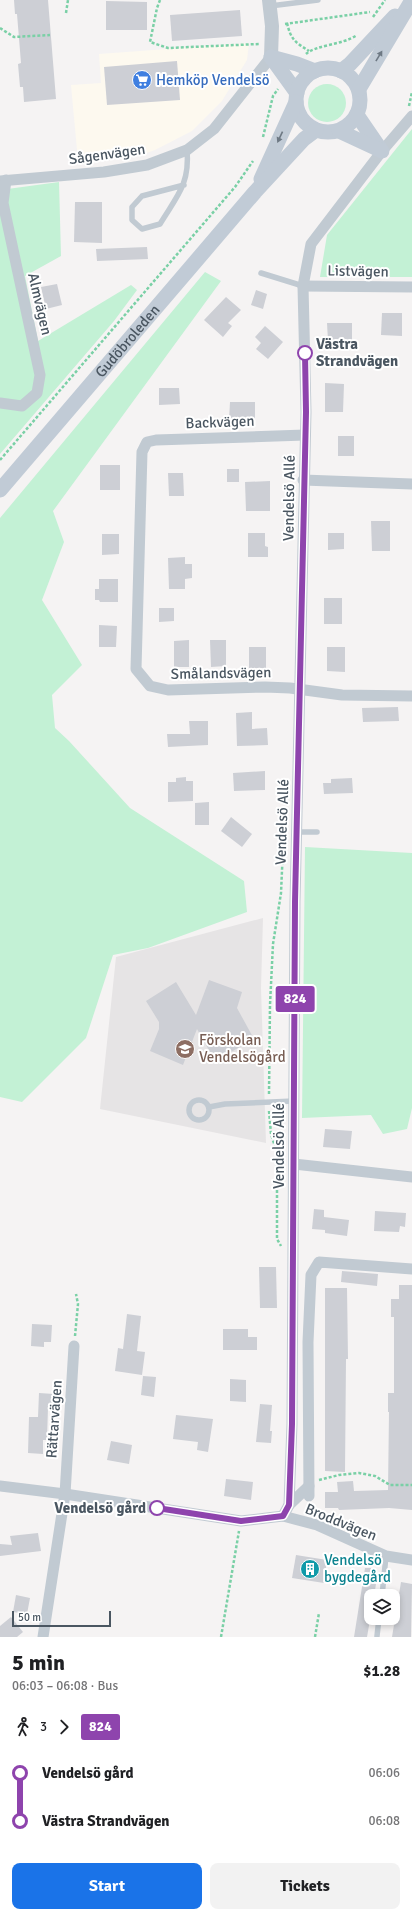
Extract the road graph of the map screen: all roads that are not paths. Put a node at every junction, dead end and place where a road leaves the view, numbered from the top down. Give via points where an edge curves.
1 (318, 0) edge
2 (411, 0) edge
3 (273, 3) edge
4 (271, 57) junction
5 (341, 71) junction
6 (315, 72) junction
7 (359, 89) junction
8 (297, 97) junction
9 (357, 115) junction
10 (412, 116) edge
11 (316, 130) junction
12 (339, 131) junction
13 (187, 150) junction
14 (382, 151) junction
15 (3, 181) edge
16 (184, 185) junction
17 (254, 192) junction
18 (261, 273) dead end
19 (304, 286) junction
20 (412, 287) edge
21 (0, 403) edge
22 (305, 435) junction
23 (142, 452) joint
24 (304, 480) junction
25 (412, 484) edge
26 (0, 490) edge
27 (301, 690) junction
28 (412, 696) edge
29 (296, 832) junction
30 (317, 832) dead end
31 (294, 1101) junction
32 (209, 1107) dead end
33 (294, 1164) junction
34 (412, 1177) edge
35 (412, 1269) edge
36 (74, 1346) road end
37 (0, 1486) edge
38 (65, 1494) junction
39 (289, 1505) junction
40 (283, 1516) junction
41 (386, 1556) junction
42 (412, 1560) edge
43 (383, 1589) edge
44 (378, 1625) edge
45 (377, 1636) edge
46 (43, 1637) edge

1 - 3 lane
2 - 5 main road
7 -> 2 main road
3 - 4 street
4 - 6 main road
4 - 8 main road
4 - 13 street, Sågenvägen via 214,129
5 - 6 main road via 328,68
5 - 7 main road via 352,78
6 - 8 main road via 304,80
7 - 9 main road
8 - 11 main road via 299,113 306,123
8 -> 17 main road, Gudöbroleden
9 - 12 main road via 349,125
9 - 14 main road
10 - 14 street, Vendelsö Allé
11 - 12 main road
11 - 17 main road, Gudöbroleden via 304,139
12 - 14 main road
13 - 15 street, Sågenvägen via 147,165 104,172
13 - 16 lane via 189,166
14 - 19 street, Vendelsö Allé via 311,244
15 - 21 street, Almvägen via 3,203 40,375 37,393 22,406
16 - 16 lane via 142,196 132,207 132,220 142,229 160,224
17 - 26 main road, Gudöbroleden
18 - 19 lane
19 - 20 street, Listvägen
19 - 22 street, Vendelsö Allé
22 - 23 street, Backvägen via 156,440 147,442
22 - 24 street, Vendelsö Allé
23 - 27 street, Smålandsvägen via 136,669 150,686 168,690 265,687
24 - 25 street
24 - 27 street, Vendelsö Allé
27 - 28 street, Smålandsvägen via 342,696
27 - 29 street, Vendelsö Allé
29 - 30 lane
29 - 31 street, Vendelsö Allé
31 - 32 lane
31 - 33 street, Vendelsö Allé
33 - 34 street
33 - 39 street, Vendelsö Allé
35 - 39 street via 319,1262 311,1275 308,1342 309,1488
36 - 38 street, Rättarvägen
37 - 38 street
38 - 40 street via 241,1521
38 - 46 street, Rättarvägen
39 - 40 street, Vendelsö Allé
40 - 41 street, Broddvägen via 317,1525
41 - 42 street, Broddvägen
41 - 43 lane
44 - 45 lane

